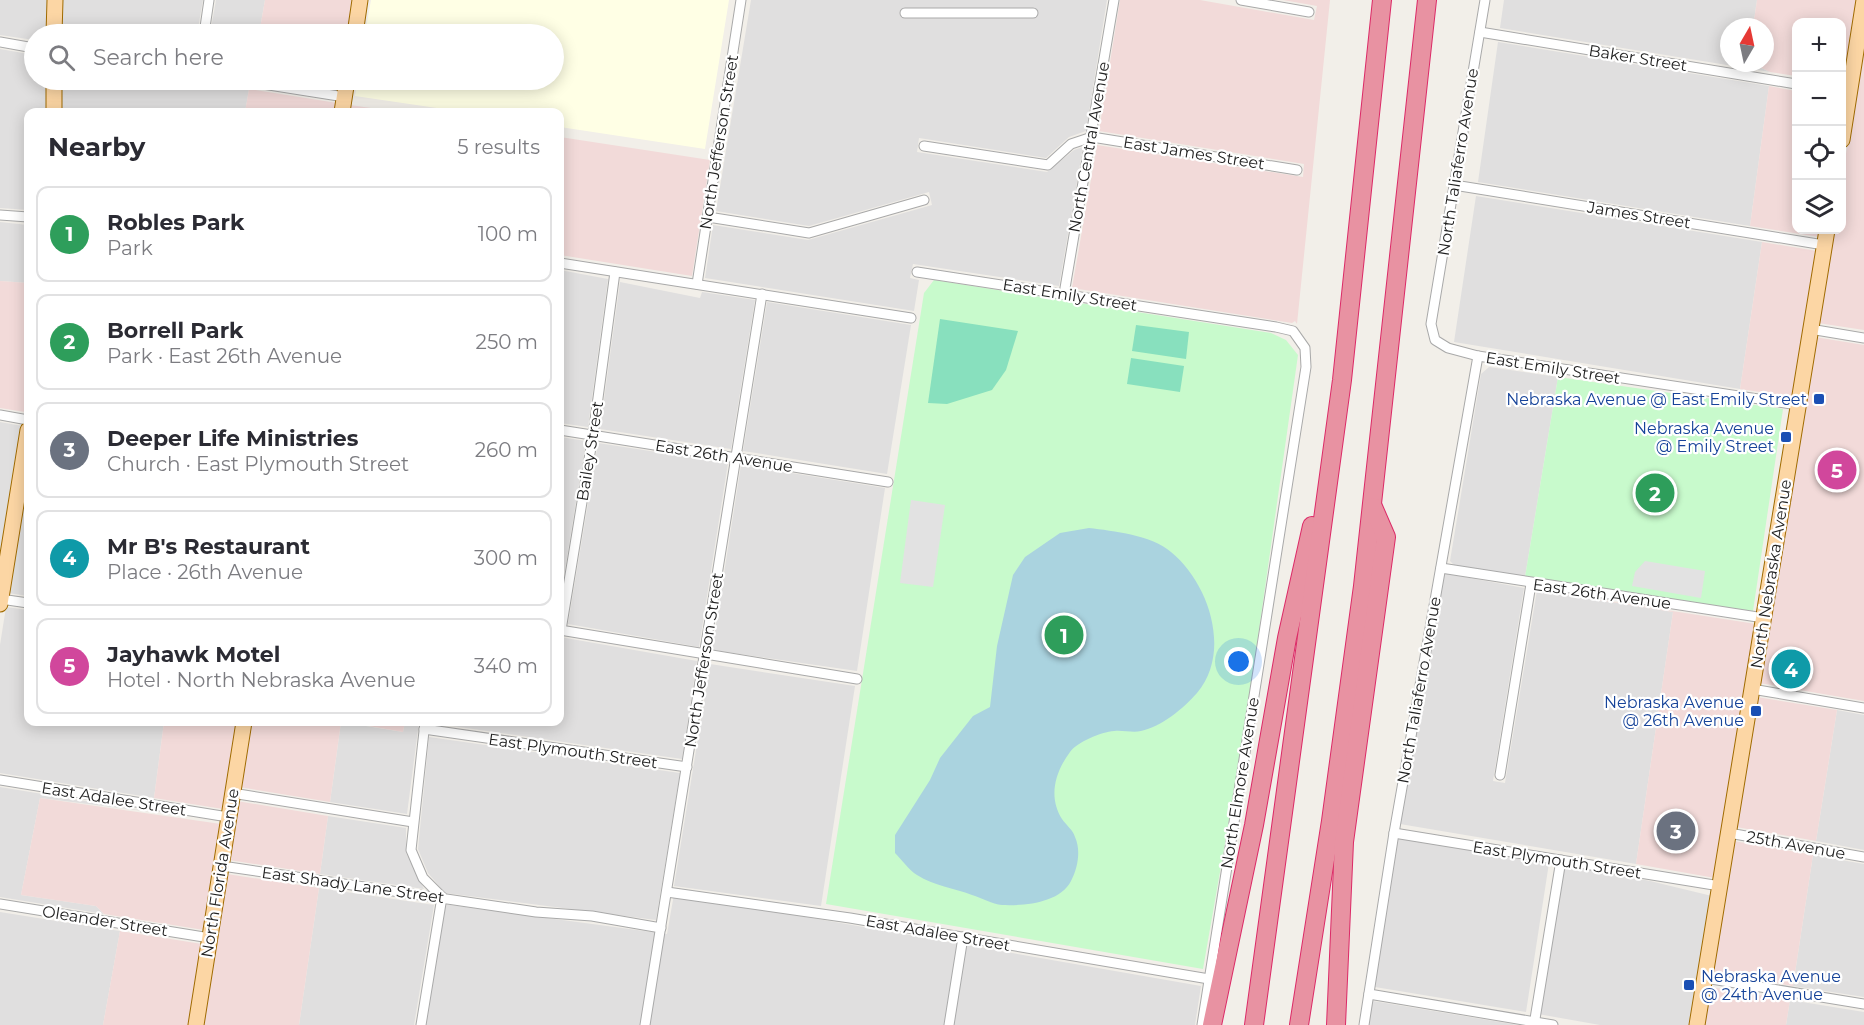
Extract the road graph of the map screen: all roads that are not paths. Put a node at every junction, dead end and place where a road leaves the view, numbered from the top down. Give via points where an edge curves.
1 (55, 0) edge
2 (209, 0) edge
3 (360, 0) edge
4 (741, 0) edge
5 (1114, 0) edge
6 (1241, 0) edge
7 (1382, 0) edge
8 (1426, 0) edge
9 (1485, 0) edge
10 (1864, 0) edge
11 (1309, 12) dead end
12 (1033, 13) dead end
13 (905, 14) dead end
14 (54, 24) edge
15 (205, 24) edge
16 (356, 24) edge
17 (1480, 32) junction
18 (0, 42) edge
19 (24, 46) edge
20 (1792, 83) edge
21 (1846, 87) edge
22 (54, 90) edge
23 (279, 90) edge
24 (345, 90) edge
25 (343, 105) edge
26 (54, 108) edge
27 (1092, 137) junction
28 (924, 146) dead end
29 (1297, 170) dead end
30 (1454, 185) junction
31 (924, 200) dead end
32 (0, 215) edge
33 (24, 217) edge
34 (708, 218) junction
35 (1826, 237) edge
36 (564, 263) edge
37 (615, 272) junction
38 (917, 272) dead end
39 (697, 284) junction
40 (762, 294) junction
41 (1064, 294) junction
42 (911, 318) dead end
43 (1431, 324) joint
44 (1810, 329) junction
45 (1293, 331) joint
46 (1864, 338) edge
47 (1478, 356) junction
48 (1342, 380) junction
49 (1798, 405) junction
50 (0, 415) edge
51 (24, 419) edge
52 (564, 431) edge
53 (593, 435) junction
54 (24, 454) edge
55 (736, 458) junction
56 (888, 482) dead end
57 (1372, 505) junction
58 (1440, 568) junction
59 (1531, 584) junction
60 (0, 600) edge
61 (24, 603) edge
62 (564, 606) edge
63 (1764, 618) junction
64 (564, 631) edge
65 (705, 654) junction
66 (856, 679) dead end
67 (1752, 689) junction
68 (1864, 708) edge
69 (243, 726) edge
70 (425, 726) edge
71 (431, 726) edge
72 (687, 766) junction
73 (1500, 775) dead end
74 (0, 780) edge
75 (232, 794) junction
76 (228, 818) junction
77 (413, 822) junction
78 (1394, 833) junction
79 (1729, 833) junction
80 (1864, 857) edge
81 (1561, 860) junction
82 (222, 866) junction
83 (1720, 886) junction
84 (667, 892) junction
85 (442, 897) junction
86 (0, 904) edge
87 (661, 928) junction
88 (963, 937) junction
89 (210, 938) junction
90 (1705, 978) junction
91 (1209, 980) junction
92 (1370, 994) junction
93 (1864, 1004) edge
94 (1534, 1023) edge
95 (196, 1025) edge
96 (421, 1025) edge
97 (645, 1025) edge
98 (949, 1025) edge
99 (1202, 1025) edge
100 (1212, 1025) edge
101 (1254, 1025) edge
102 (1299, 1025) edge
103 (1336, 1025) edge
104 (1364, 1025) edge
105 (1552, 1025) edge
106 (1697, 1025) edge

1 - 14 main road
2 - 15 street
3 - 16 main road
4 - 34 street, North Jefferson Street
5 - 27 street, North Central Avenue
6 - 11 street
7 - 48 highway
8 - 57 highway
9 - 17 street, North Taliaferro Avenue
10 - 21 main road
12 - 13 street
17 - 20 street, Baker Street
17 - 30 street, North Taliaferro Avenue
18 - 19 street
22 - 26 main road
23 - 25 street
24 - 25 main road
27 - 28 street via 1071,144 1048,165
27 - 29 street, East James Street
27 - 41 street, North Central Avenue
30 - 35 street, James Street
30 - 43 street, North Taliaferro Avenue
31 - 34 street via 809,233
32 - 33 street
34 - 39 street, North Jefferson Street
35 - 44 main road, North Nebraska Avenue
36 - 37 street
37 - 39 street
37 - 53 street, Bailey Street
38 - 41 street, East Emily Street
39 - 40 street
40 - 42 street
40 - 55 street, North Jefferson Street
41 - 45 street, East Emily Street
43 - 47 street, East Emily Street via 1437,343
44 - 46 street
44 - 49 main road, North Nebraska Avenue
45 - 91 street, North Elmore Avenue via 1305,348 1306,367
47 - 49 street, East Emily Street
47 - 58 street, North Taliaferro Avenue
48 - 100 highway
48 - 101 highway
49 - 63 main road, North Nebraska Avenue
50 - 51 street
52 - 53 street, East 26th Avenue
53 - 55 street, East 26th Avenue
53 - 62 street, Bailey Street
54 - 60 main road
55 - 56 street, East 26th Avenue
55 - 65 street, North Jefferson Street
57 - 102 highway via 1333,810
57 - 103 highway via 1386,537 1344,842
58 - 59 street, East 26th Avenue
58 - 78 street, North Taliaferro Avenue
59 - 63 street, East 26th Avenue
59 - 73 street
60 - 61 street
63 - 67 main road, North Nebraska Avenue
64 - 65 street
65 - 66 street
65 - 72 street, North Jefferson Street
67 - 68 street
67 - 79 main road, North Nebraska Avenue
69 - 75 main road, North Florida Avenue
70 - 77 street
71 - 72 street, East Plymouth Street
72 - 84 street, North Jefferson Street
74 - 76 street, East Adalee Street
75 - 76 main road, North Florida Avenue
75 - 77 street
76 - 82 main road, North Florida Avenue
77 - 85 street via 411,850 423,878
78 - 81 street, East Plymouth Street
78 - 92 street, North Taliaferro Avenue
79 - 80 street, 25th Avenue
79 - 83 main road, North Nebraska Avenue
81 - 83 street, East Plymouth Street
81 - 94 street
82 - 85 street, East Shady Lane Street
82 - 89 main road, North Florida Avenue
83 - 90 main road, North Nebraska Avenue
84 - 87 street, North Jefferson Street
84 - 88 street, East Adalee Street
85 - 87 street, East Shady Lane Street
85 - 96 street
86 - 89 street, Oleander Street
87 - 97 street, North Jefferson Street
88 - 91 street, East Adalee Street
88 - 98 street
89 - 95 main road, North Florida Avenue
90 - 93 street
90 - 106 main road, North Nebraska Avenue
91 - 99 street, North Elmore Avenue
92 - 94 street
92 - 104 street, North Taliaferro Avenue
94 - 105 street

